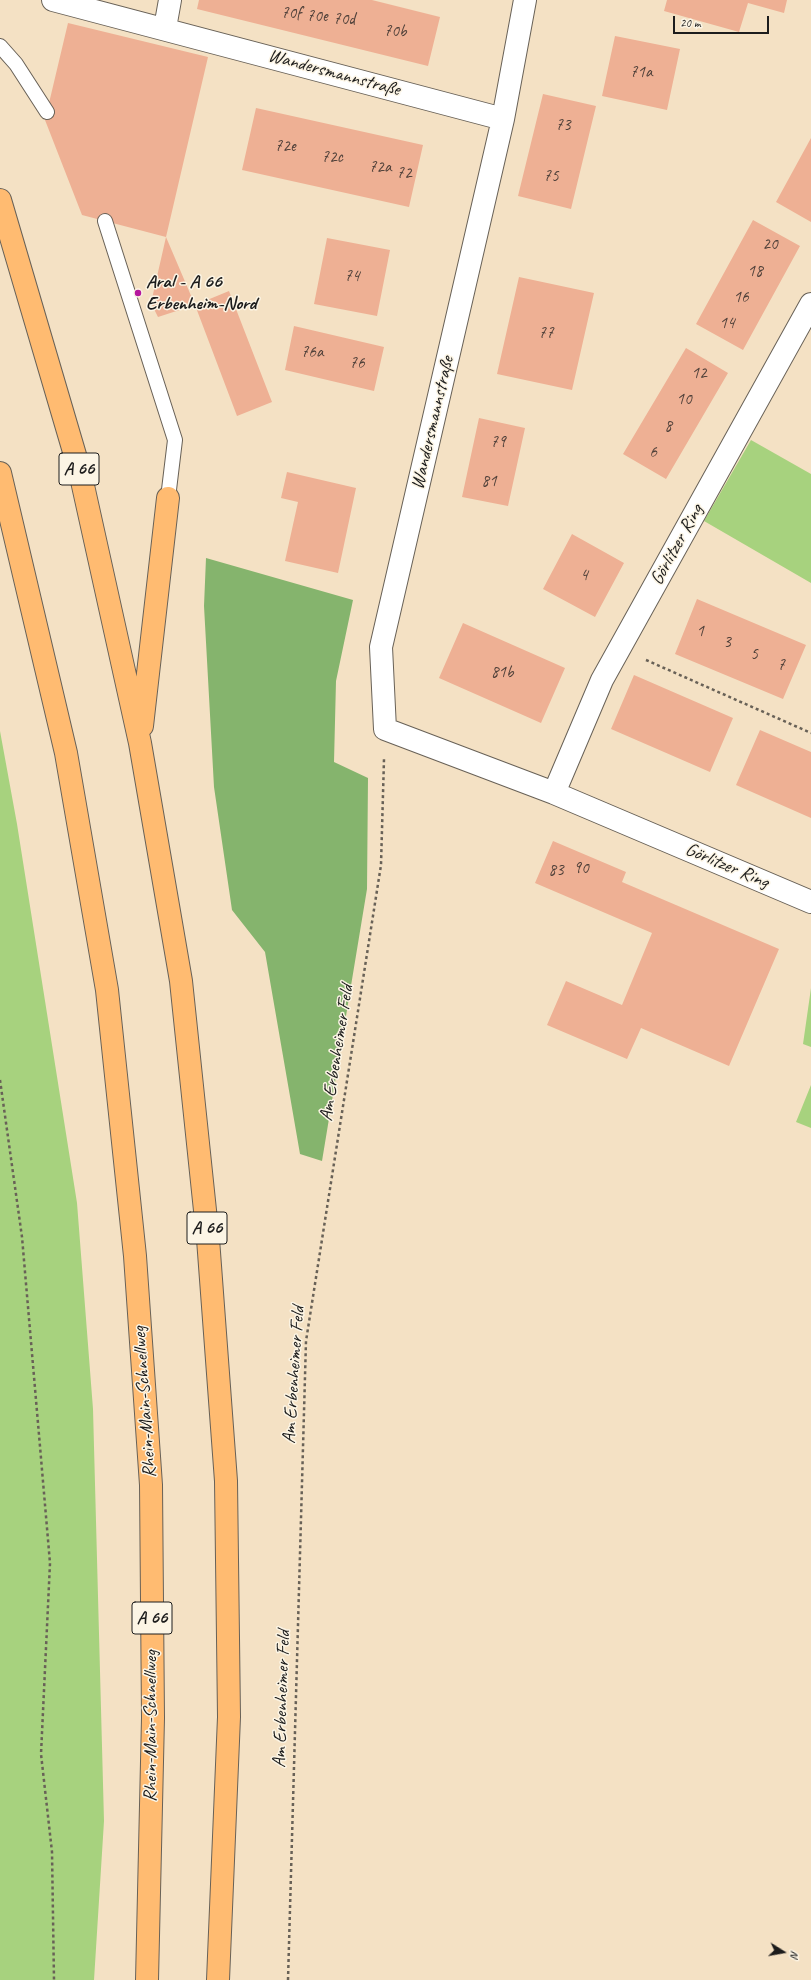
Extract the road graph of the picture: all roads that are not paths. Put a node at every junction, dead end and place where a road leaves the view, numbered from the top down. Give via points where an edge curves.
1 (54, 0) edge
2 (170, 0) edge
3 (525, 0) edge
4 (165, 28) junction
5 (0, 46) edge
6 (47, 112) dead end
7 (503, 119) junction
8 (0, 200) edge
9 (105, 221) dead end
10 (811, 304) edge
11 (0, 473) edge
12 (168, 498) joint
13 (385, 729) joint
14 (140, 743) junction
15 (554, 793) junction
16 (811, 902) edge
17 (147, 1980) edge
18 (218, 1980) edge

1 - 4 street, Wandersmannstraße
2 - 4 street
3 - 7 street, Wandersmannstraße
4 - 7 street, Wandersmannstraße
5 - 6 lane via 16,64
7 - 13 street, Wandersmannstraße via 381,647
8 - 14 highway, A 66 via 80,472
9 - 12 lane via 175,440
10 - 15 street, Görlitzer Ring via 602,680
11 - 17 highway, Rhein-Main-Schnellweg / A 66 via 66,753 107,990 135,1256 151,1485 152,1718
12 - 14 highway
13 - 15 street, Görlitzer Ring
14 - 18 highway, A 66 via 181,981 208,1239 226,1481 229,1717
15 - 16 street, Görlitzer Ring

